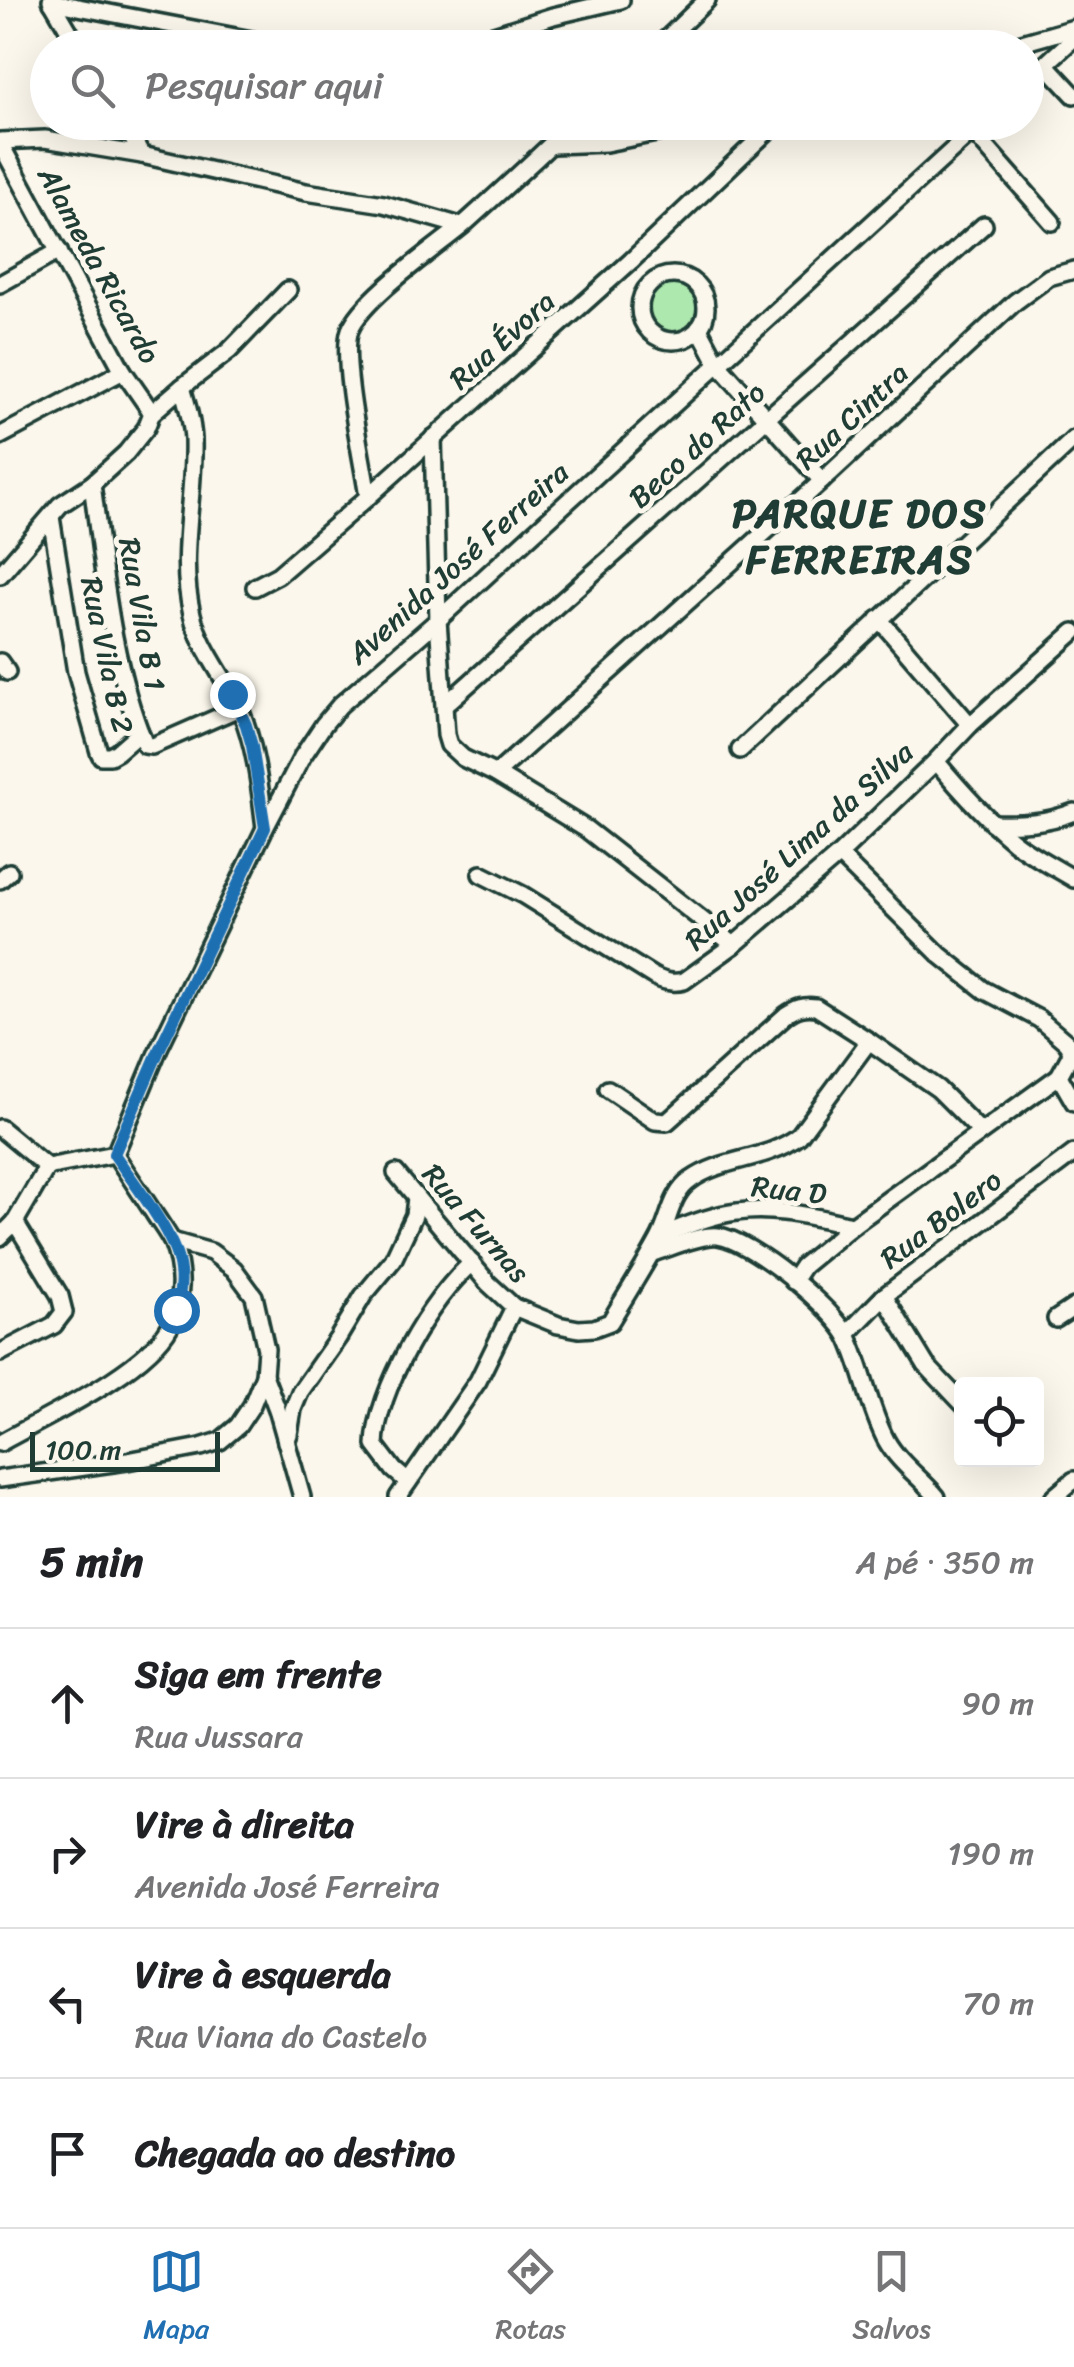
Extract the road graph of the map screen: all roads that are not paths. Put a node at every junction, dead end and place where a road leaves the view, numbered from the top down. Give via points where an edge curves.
1 (621, 0) edge
2 (707, 0) edge
3 (51, 1) edge
4 (1074, 28) edge
5 (68, 30) edge
6 (201, 30) edge
7 (509, 30) edge
8 (676, 30) edge
9 (1044, 37) edge
10 (1074, 38) edge
11 (1046, 65) joint
12 (1074, 96) edge
13 (30, 140) edge
14 (51, 140) edge
15 (133, 140) edge
16 (556, 140) edge
17 (621, 140) edge
18 (757, 140) edge
19 (964, 140) edge
20 (988, 140) edge
21 (0, 142) edge
22 (552, 144) junction
23 (142, 155) junction
24 (1052, 222) dead end
25 (984, 224) dead end
26 (461, 226) junction
27 (59, 251) junction
28 (631, 261) junction
29 (1074, 270) edge
30 (656, 280) junction
31 (0, 284) edge
32 (288, 290) dead end
33 (698, 328) junction
34 (718, 364) junction
35 (124, 371) junction
36 (182, 387) junction
37 (152, 412) junction
38 (767, 420) junction
39 (0, 436) edge
40 (433, 438) junction
41 (1074, 439) edge
42 (822, 481) junction
43 (92, 484) junction
44 (368, 497) junction
45 (51, 518) junction
46 (0, 575) edge
47 (255, 588) dead end
48 (879, 618) junction
49 (438, 620) junction
50 (1074, 632) edge
51 (445, 706) junction
52 (239, 708) junction
53 (970, 725) junction
54 (140, 732) junction
55 (740, 750) dead end
56 (936, 761) junction
57 (496, 774) junction
58 (1074, 812) edge
59 (992, 823) junction
60 (265, 828) junction
61 (839, 855) junction
62 (481, 874) dead end
63 (1074, 879) edge
64 (734, 944) junction
65 (869, 1041) junction
66 (1073, 1051) edge
67 (1059, 1076) junction
68 (608, 1089) dead end
69 (1074, 1102) edge
70 (0, 1128) edge
71 (981, 1132) junction
72 (1074, 1153) edge
73 (114, 1154) junction
74 (47, 1167) junction
75 (396, 1173) dead end
76 (416, 1198) junction
77 (14, 1222) junction
78 (853, 1226) junction
79 (662, 1235) junction
80 (0, 1236) edge
81 (172, 1241) junction
82 (652, 1253) junction
83 (472, 1264) junction
84 (792, 1282) junction
85 (884, 1296) junction
86 (514, 1307) junction
87 (1074, 1307) edge
88 (1056, 1319) dead end
89 (847, 1334) junction
90 (0, 1353) edge
91 (264, 1375) junction
92 (954, 1395) edge
93 (286, 1442) junction
94 (0, 1443) edge
95 (0, 1479) edge
96 (1074, 1480) edge
97 (408, 1482) junction
98 (302, 1497) edge
99 (398, 1497) edge
100 (937, 1497) edge
101 (1054, 1497) edge

1 - 7 street
2 - 8 street
3 - 5 street
3 - 6 street
4 - 9 street
10 - 11 street
11 - 12 street
13 - 21 street
14 - 23 street
15 - 23 street
16 - 22 street
17 - 22 street
18 - 28 street, Rua Évora
19 - 34 street, Avenida José Ferreira
20 - 24 street
21 - 27 street, Alameda Ricardo
22 - 26 street
23 - 26 street
25 - 38 street, Beco do Rato
26 - 44 street via 368,303 350,329
27 - 31 street
27 - 35 street, Alameda Ricardo
28 - 30 street
28 - 40 street, Rua Évora
29 - 42 street, Rua Cintra via 1048,277 1016,302
30 - 33 street via 675,275 700,290 705,310
30 - 33 street via 640,306 645,326 671,341
32 - 36 street via 229,351
33 - 34 street
34 - 38 street
34 - 49 street, Avenida José Ferreira
35 - 37 street, Alameda Ricardo
35 - 39 street
36 - 37 street
36 - 52 street via 193,437 186,549 192,616
37 - 43 street via 138,440
38 - 42 street
38 - 51 street, Beco do Rato
40 - 44 street, Rua Évora
40 - 49 street
41 - 48 street
42 - 57 street, Rua Cintra
43 - 45 street
43 - 54 street, Rua Vila B 1 via 113,632
44 - 47 street, Rua Évora
45 - 46 street
45 - 54 street, Rua Vila B 2 via 76,672 101,756
48 - 53 street
48 - 55 street
49 - 51 street
49 - 60 street, Avenida José Ferreira via 324,724
50 - 53 street, Rua José Lima da Silva
51 - 57 street via 449,744
52 - 54 street, Rua Vila B 1 via 152,746
52 - 60 street
53 - 56 street, Rua José Lima da Silva
56 - 59 street
56 - 61 street, Rua José Lima da Silva
57 - 64 street via 586,829
58 - 59 street via 1029,824
59 - 63 street
60 - 73 street, Avenida José Ferreira
61 - 64 street, Rua José Lima da Silva
61 - 66 street via 940,955 984,990 1039,1019
62 - 64 street, Rua José Lima da Silva via 664,981 684,982
65 - 68 street via 816,1007 796,1008 667,1122
65 - 71 street via 938,1089
65 - 79 street, Rua Furnas via 784,1148 682,1186
66 - 67 street
67 - 69 street
67 - 71 street
70 - 74 street
71 - 78 street
72 - 85 street, Rua Bolero
73 - 74 street
73 - 81 street
74 - 77 street
75 - 76 street, Rua Furnas
76 - 83 street, Rua Furnas
76 - 93 street via 393,1260 300,1392
77 - 80 street
77 - 90 street via 64,1312
78 - 79 street, Rua D via 737,1212
78 - 84 street via 802,1266
79 - 82 street, Rua Furnas
81 - 91 street via 211,1252 254,1296 266,1349
81 - 94 street via 180,1291 169,1328 152,1349
82 - 84 street via 714,1235 729,1238
82 - 86 street, Rua Furnas via 610,1322 558,1326
83 - 86 street, Rua Furnas
83 - 97 street via 456,1276 418,1332 379,1414 375,1445
84 - 89 street
85 - 89 street, Rua Bolero
85 - 92 street via 926,1365
86 - 97 street via 478,1381
87 - 88 street
89 - 100 street via 886,1440
91 - 93 street
91 - 95 street via 238,1426 220,1441
93 - 98 street
96 - 101 street
97 - 99 street

